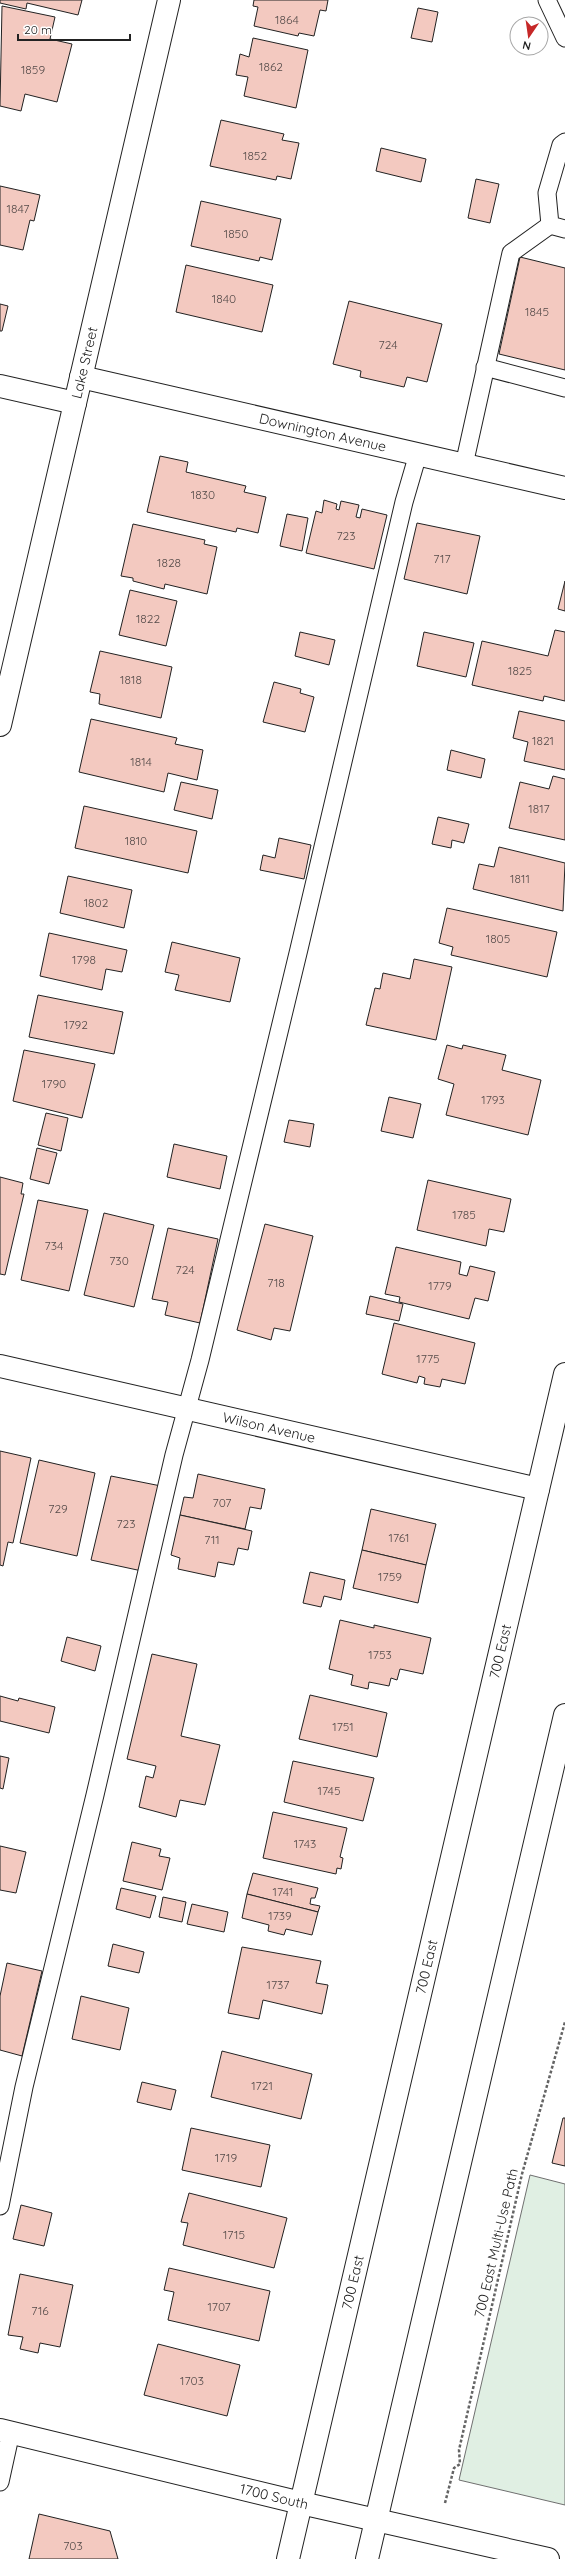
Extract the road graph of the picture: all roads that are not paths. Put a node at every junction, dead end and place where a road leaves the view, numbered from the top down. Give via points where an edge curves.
1 (169, 0) edge
2 (547, 0) edge
3 (565, 38) edge
4 (565, 142) edge
5 (558, 227) edge
6 (485, 367) junction
7 (81, 377) junction
8 (0, 386) edge
9 (565, 388) edge
10 (75, 403) junction
11 (418, 454) junction
12 (464, 465) junction
13 (565, 488) edge
14 (0, 725) edge
15 (0, 1366) edge
16 (565, 1374) edge
17 (186, 1409) junction
18 (538, 1489) junction
19 (565, 1714) edge
20 (561, 1750) edge
21 (0, 2206) edge
22 (6, 2431) edge
23 (0, 2482) edge
24 (301, 2503) junction
25 (377, 2520) junction
26 (288, 2559) edge
27 (367, 2559) edge
28 (548, 2559) edge

1 - 7 street, Lake Street
2 - 3 lane
4 - 5 lane via 561,144 547,193
5 - 6 lane via 511,253
6 - 9 lane
6 - 12 lane
7 - 10 street, Lake Street
7 - 11 street, Downington Avenue
8 - 10 street
10 - 14 street, Lake Street
11 - 12 street, Downington Avenue
11 - 17 lane via 404,502 299,949
12 - 13 street, Downington Avenue
15 - 17 street, Wilson Avenue
16 - 18 street, 700 East
17 - 18 street, Wilson Avenue
17 - 21 lane via 24,2087
18 - 24 street, 700 East
19 - 20 street
20 - 25 street
22 - 23 lane
22 - 24 street, 1700 South
24 - 25 street, 1700 South
24 - 26 street, 700 East
25 - 27 street
25 - 28 street, 1700 South

